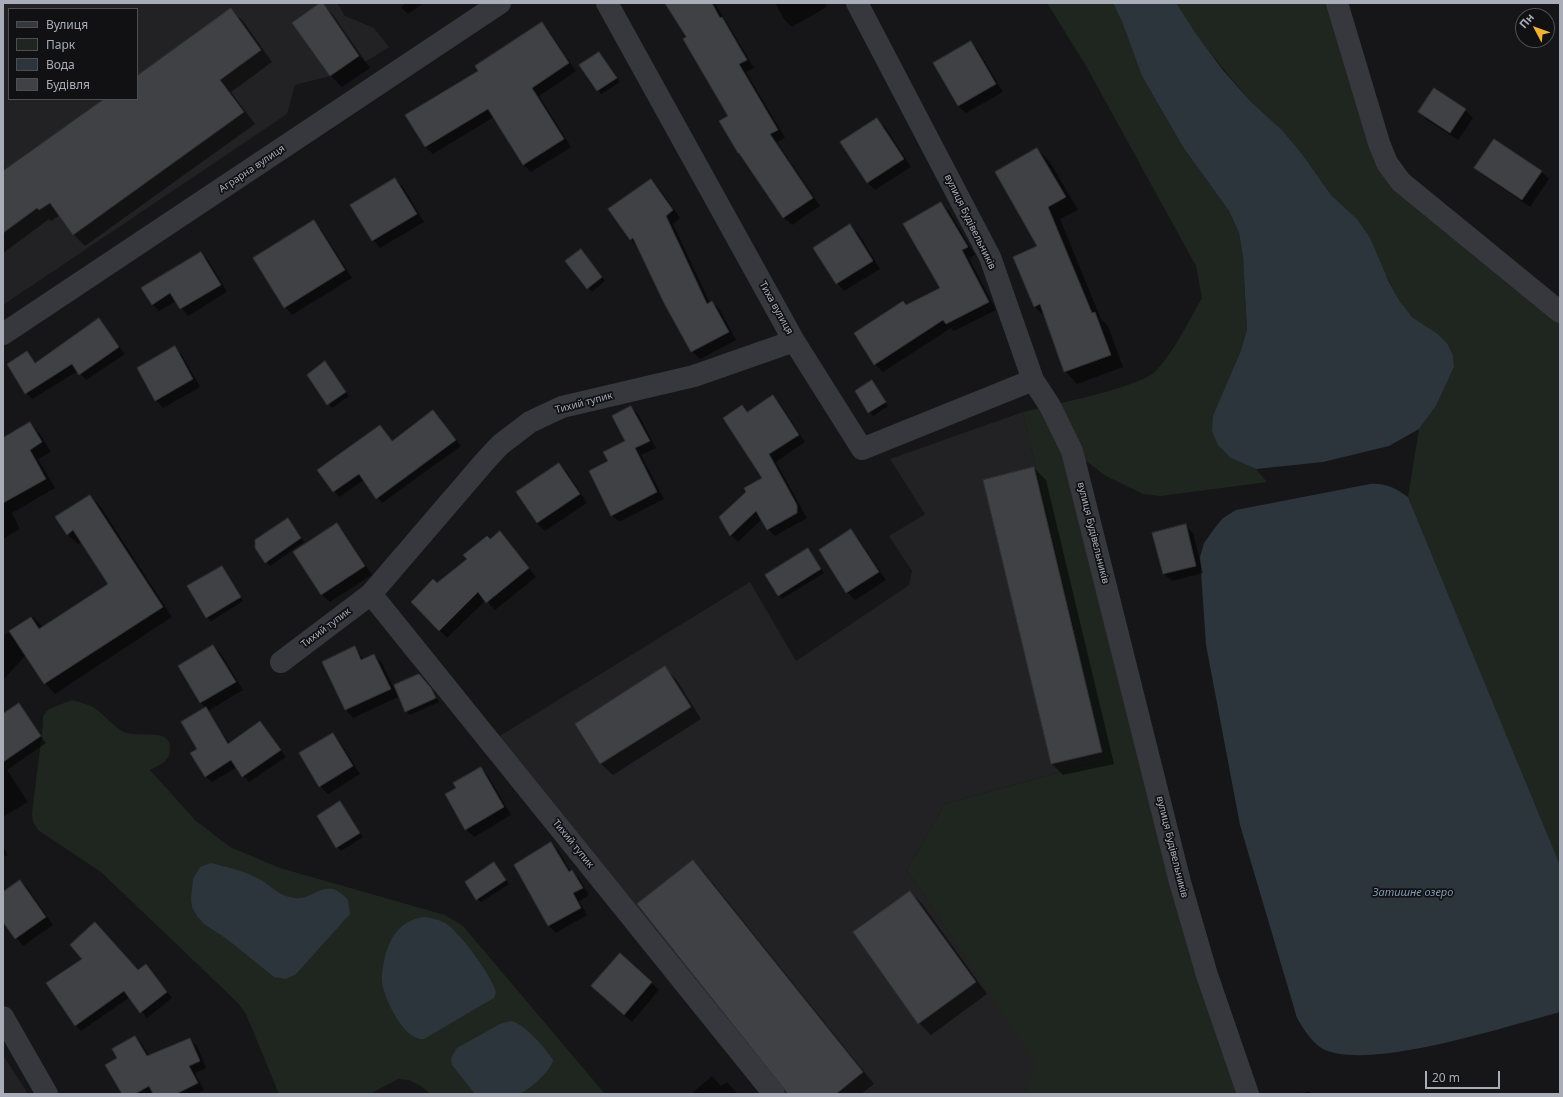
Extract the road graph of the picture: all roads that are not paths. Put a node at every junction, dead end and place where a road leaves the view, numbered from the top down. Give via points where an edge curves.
1 (500, 3) edge
2 (607, 3) edge
3 (857, 3) edge
4 (1338, 3) edge
5 (1560, 312) edge
6 (3, 334) edge
7 (794, 340) junction
8 (1033, 380) junction
9 (371, 594) junction
10 (281, 662) dead end
11 (5, 1027) edge
12 (47, 1094) edge
13 (774, 1094) edge
14 (1248, 1094) edge

1 - 6 street, Аграрна вулиця
2 - 7 street, Тиха вулиця
3 - 8 street, вулиця Будівельників via 990,257
4 - 5 street via 1387,163 1401,182
7 - 8 street, Тиха вулиця via 862,449
7 - 9 street, Тихий тупик via 694,376 562,407 530,422 500,445 486,460
8 - 14 street, вулиця Будівельників via 1050,406 1072,450 1180,882
9 - 10 street, Тихий тупик
9 - 13 street, Тихий тупик
11 - 12 street

